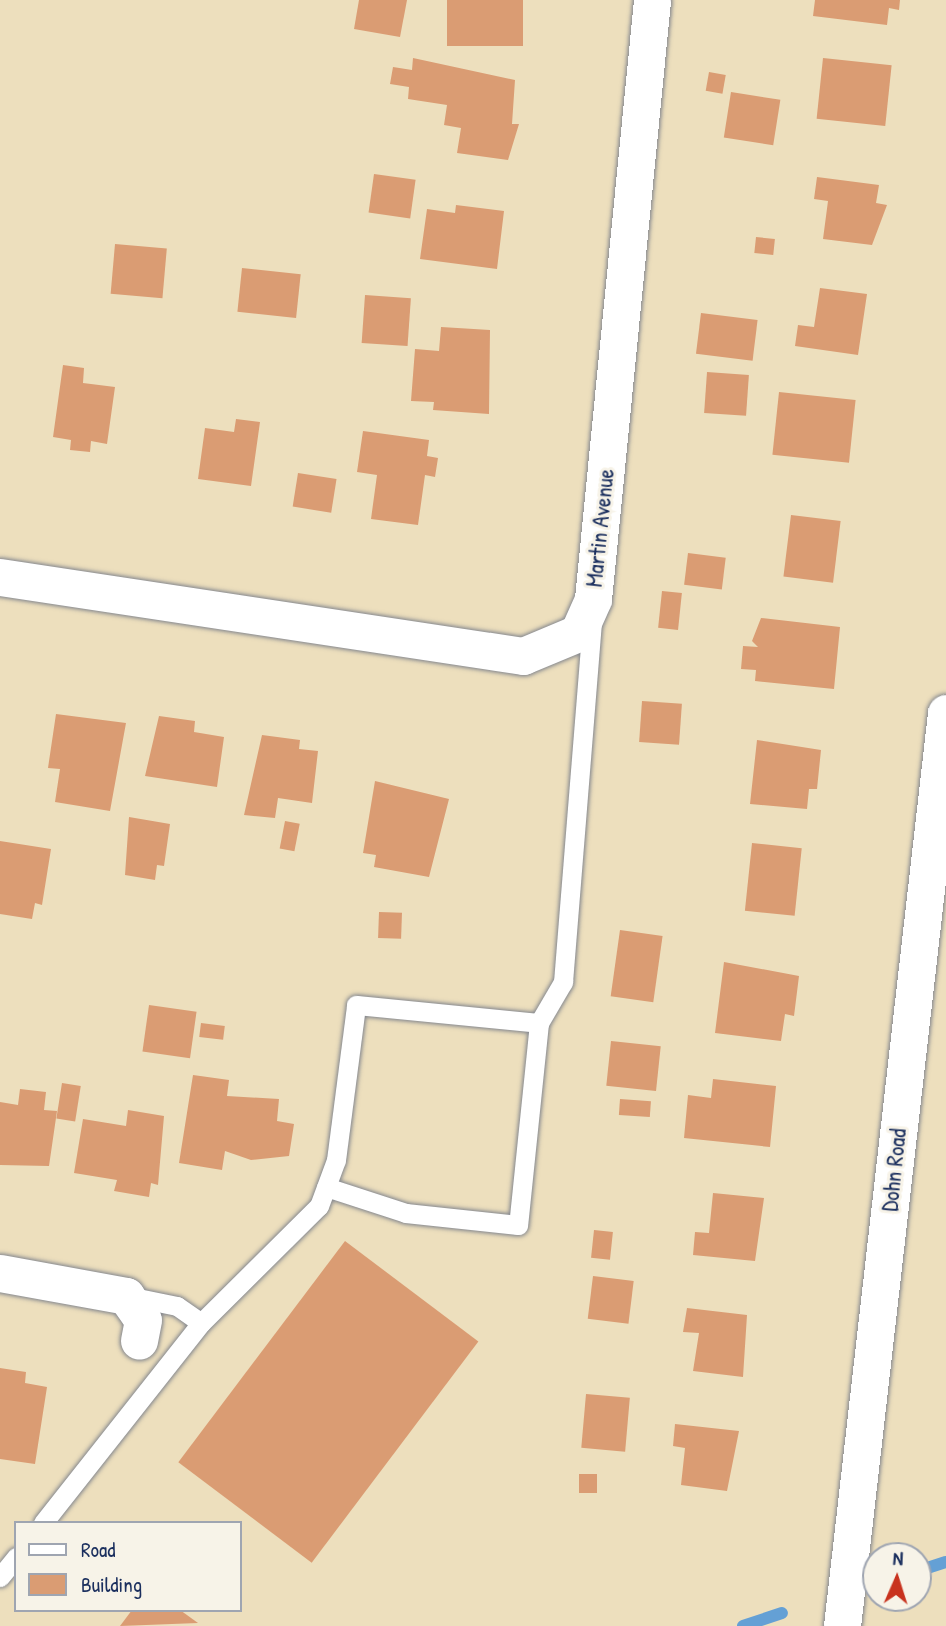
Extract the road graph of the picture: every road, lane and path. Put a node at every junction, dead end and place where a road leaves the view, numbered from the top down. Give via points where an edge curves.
1 (652, 0) edge
2 (0, 577) edge
3 (593, 599) junction
4 (946, 713) edge
5 (539, 1023) junction
6 (326, 1186) junction
7 (0, 1273) edge
8 (126, 1296) junction
9 (201, 1323) junction
10 (139, 1341) dead end
11 (45, 1521) edge
12 (14, 1560) edge
13 (0, 1577) edge
14 (842, 1626) edge

1 - 3 street, Martin Avenue
2 - 3 street, Martin Avenue via 523,656 578,633
3 - 5 lane via 563,982
4 - 14 street, Dohn Road
5 - 6 lane via 356,1005 336,1160
5 - 6 lane via 518,1225 407,1213
6 - 9 lane via 319,1206
7 - 8 street
8 - 9 lane via 177,1306
8 - 10 street via 143,1320
9 - 11 lane
12 - 13 lane

